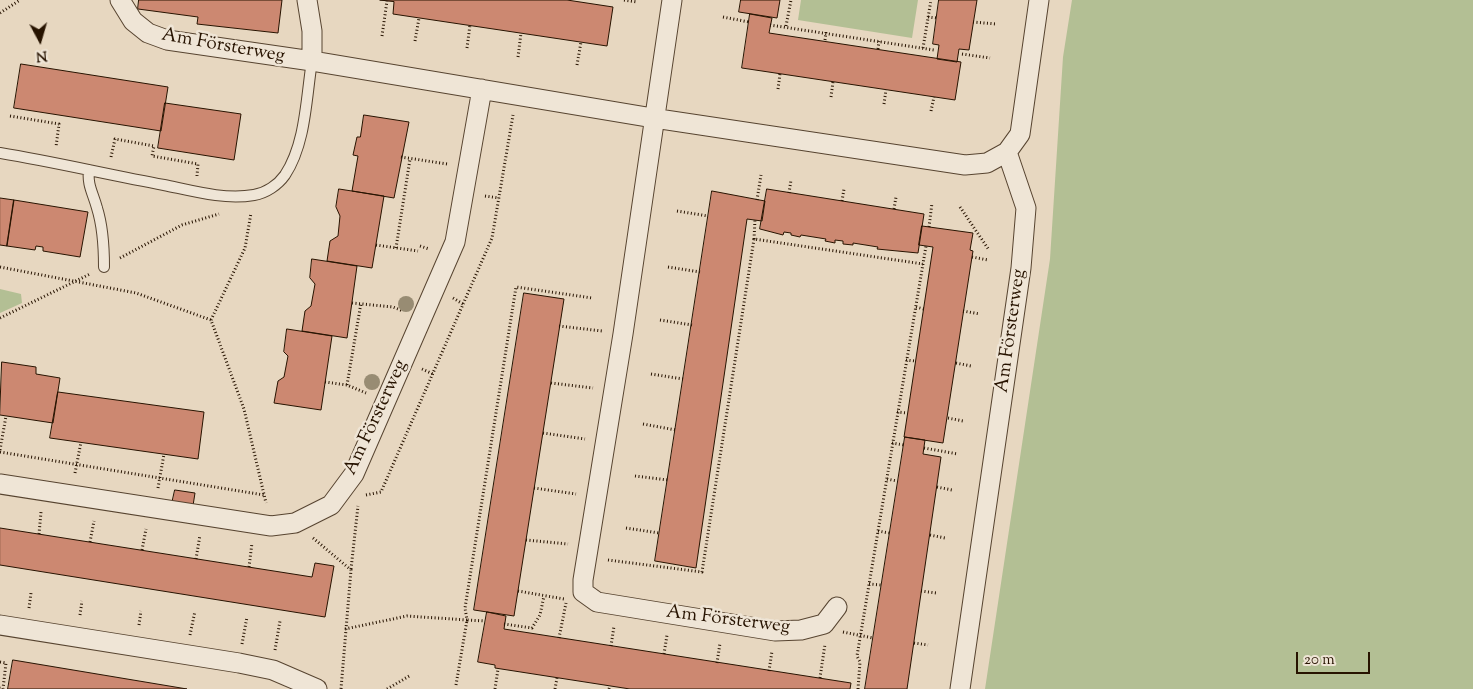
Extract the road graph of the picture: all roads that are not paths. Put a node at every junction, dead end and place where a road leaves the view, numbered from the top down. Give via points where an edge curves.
1 (120, 0) edge
2 (308, 0) edge
3 (672, 0) edge
4 (1039, 0) edge
5 (312, 61) junction
6 (482, 89) junction
7 (653, 118) junction
8 (1007, 152) junction
9 (0, 153) edge
10 (89, 170) junction
11 (104, 267) road end
12 (0, 484) edge
13 (837, 607) dead end
14 (0, 624) edge
15 (317, 689) edge
16 (960, 689) edge

1 - 5 street, Am Försterweg via 133,21 148,33 168,40
2 - 5 street, Am Försterweg
3 - 7 street, Am Försterweg
4 - 8 street via 1020,134
5 - 6 street, Am Försterweg
5 - 10 lane via 300,138 285,175 271,189 255,195 222,196
6 - 7 street, Am Försterweg
6 - 12 street, Am Försterweg via 455,242 354,474 331,506 295,523 271,526
7 - 8 street, Am Försterweg via 965,165 987,163
7 - 13 street, Am Försterweg via 583,592 597,602 775,631 801,630 824,624
8 - 16 street, Am Försterweg via 1026,208 1021,268
9 - 10 lane
10 - 11 lane via 87,183 97,206 103,233
14 - 15 street via 273,670

